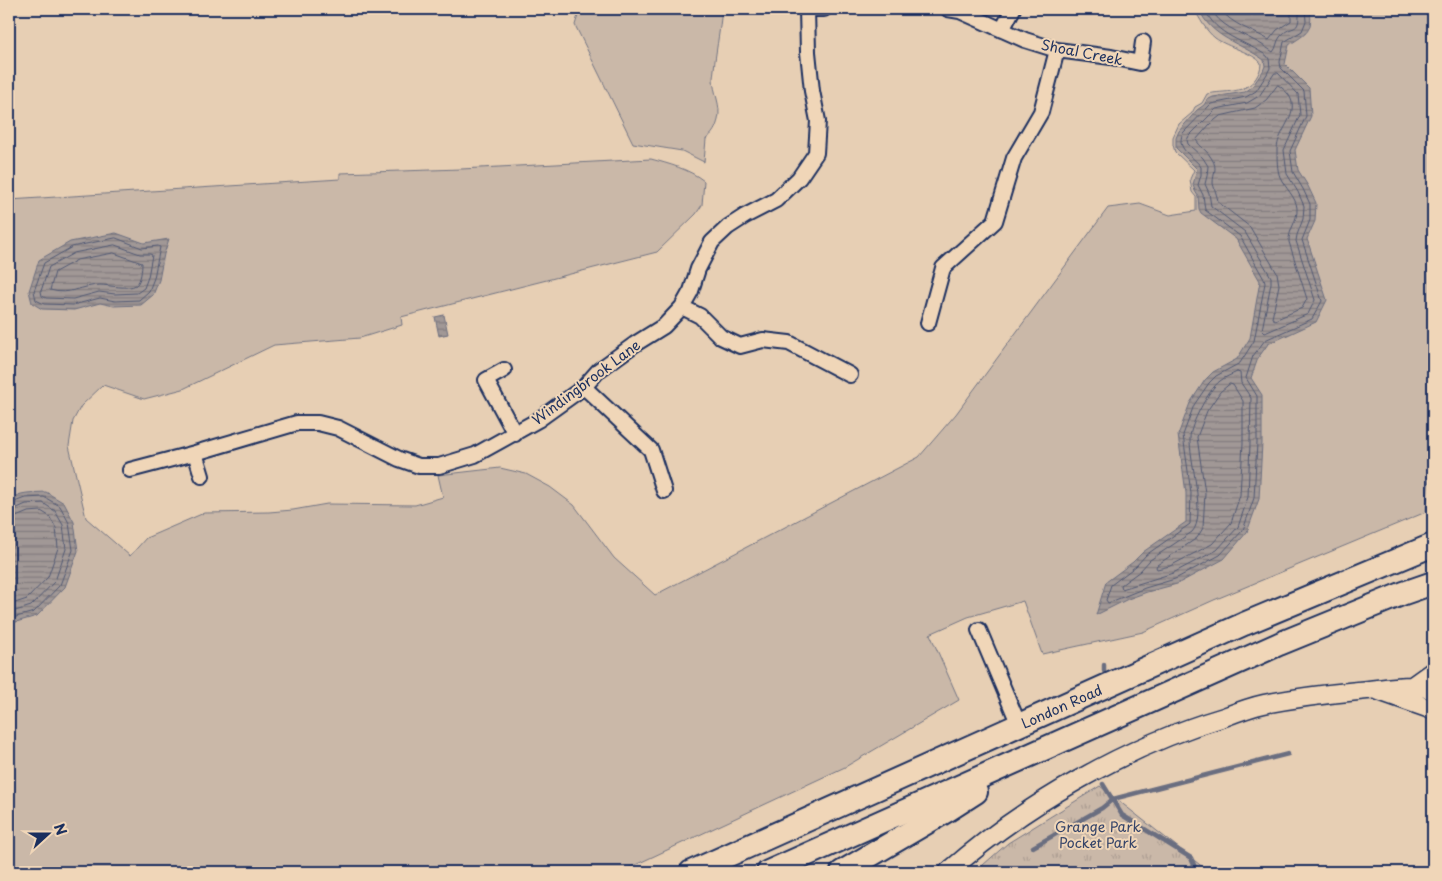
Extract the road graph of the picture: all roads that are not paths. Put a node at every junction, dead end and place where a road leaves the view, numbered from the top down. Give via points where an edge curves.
1 (807, 9) edge
2 (824, 9) edge
3 (948, 9) edge
4 (1013, 9) edge
5 (1002, 30) junction
6 (1143, 42) dead end
7 (1057, 50) junction
8 (682, 307) junction
9 (928, 322) dead end
10 (504, 370) dead end
11 (850, 375) dead end
12 (584, 387) junction
13 (515, 434) junction
14 (195, 453) junction
15 (130, 470) dead end
16 (202, 476) dead end
17 (664, 491) dead end
18 (1430, 546) edge
19 (1433, 583) edge
20 (978, 630) dead end
21 (1433, 671) edge
22 (1412, 686) junction
23 (1376, 690) junction
24 (1433, 690) edge
25 (1433, 710) edge
26 (1019, 725) junction
27 (1036, 753) junction
28 (691, 872) edge
29 (768, 872) edge
30 (842, 872) edge
31 (948, 872) edge

1 - 2 street
1 - 8 street, Windingbrook Lane via 808,52 818,121 816,153 799,178 776,200 728,227 712,242
3 - 5 street, Shoal Creek
4 - 5 street
5 - 7 street, Shoal Creek
6 - 7 street, Shoal Creek via 1140,63
7 - 9 street via 1041,112 1014,158 995,221 943,268
8 - 11 street via 700,316 721,337 740,346 763,340 789,343
8 - 12 street, Windingbrook Lane via 664,326 599,370
10 - 13 street via 486,380
12 - 13 street, Windingbrook Lane
12 - 17 street via 651,450
13 - 14 street, Windingbrook Lane via 475,455 439,466 419,466 399,460 338,428 318,423 297,423
14 - 15 street, Windingbrook Lane
14 - 16 street
18 - 26 highway, London Road via 1244,624
19 - 27 highway via 1279,644
20 - 26 street
21 - 22 street
22 - 23 street
22 - 24 street
23 - 25 street
23 - 31 street via 1323,694 1262,705 1190,727 1132,752 1070,785 998,832
26 - 28 highway, London Road
27 - 29 highway
27 - 30 highway via 948,810

